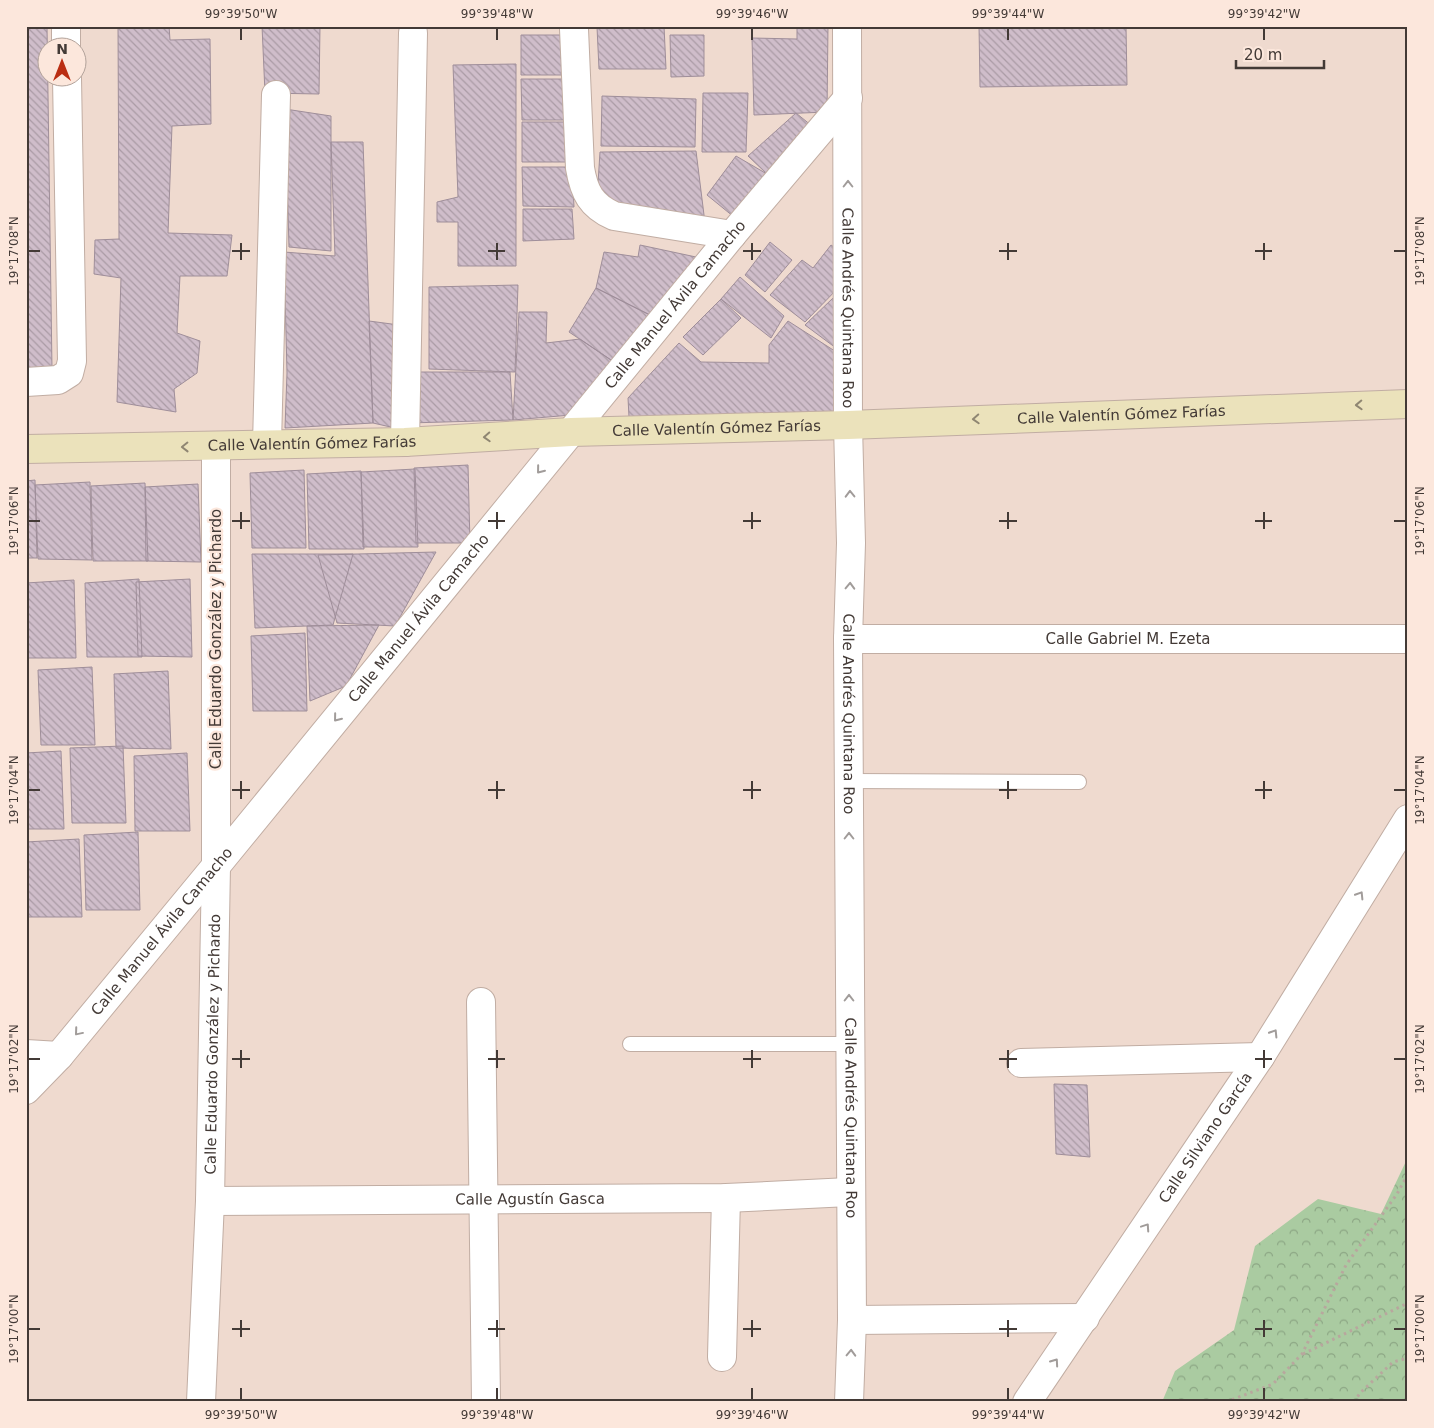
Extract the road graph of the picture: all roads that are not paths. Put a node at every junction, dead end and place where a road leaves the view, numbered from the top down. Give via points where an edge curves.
1 (847, 26) edge
2 (574, 29) dead end
3 (413, 33) dead end
4 (66, 88) edge
5 (276, 95) dead end
6 (848, 98) junction
7 (732, 235) junction
8 (26, 382) edge
9 (1408, 404) edge
10 (848, 425) junction
11 (571, 432) junction
12 (405, 442) junction
13 (268, 444) junction
14 (216, 447) junction
15 (26, 449) edge
16 (848, 639) junction
17 (1408, 639) edge
18 (849, 781) junction
19 (1079, 782) dead end
20 (1408, 819) edge
21 (216, 866) junction
22 (482, 1002) dead end
23 (630, 1044) dead end
24 (849, 1044) junction
25 (26, 1054) edge
26 (59, 1056) junction
27 (1260, 1057) junction
28 (1021, 1062) dead end
29 (26, 1090) edge
30 (849, 1192) junction
31 (485, 1198) junction
32 (726, 1198) junction
33 (210, 1201) junction
34 (1085, 1318) junction
35 (852, 1320) junction
36 (722, 1357) dead end
37 (201, 1402) edge
38 (486, 1402) edge
39 (849, 1402) edge
40 (1027, 1402) edge

1 - 6 street, Calle Andrés Quintana Roo
2 - 7 street via 580,168 583,186 591,201 614,216
3 - 12 street
4 - 8 street via 72,361 69,373 58,380
5 - 13 street
6 - 7 street, Calle Manuel Ávila Camacho
10 -> 6 street, Calle Andrés Quintana Roo
7 - 11 street, Calle Manuel Ávila Camacho
9 -> 10 main road, Calle Valentín Gómez Farías
10 - 11 main road, Calle Valentín Gómez Farías
16 -> 10 street, Calle Andrés Quintana Roo via 851,543
11 -> 12 main road, Calle Valentín Gómez Farías
11 -> 21 street, Calle Manuel Ávila Camacho
12 - 13 main road, Calle Valentín Gómez Farías
13 - 14 main road, Calle Valentín Gómez Farías
14 -> 15 main road, Calle Valentín Gómez Farías
14 - 21 street, Calle Eduardo González y Pichardo
16 - 17 street, Calle Gabriel M. Ezeta
16 - 18 street, Calle Andrés Quintana Roo
18 - 19 lane
24 -> 18 street, Calle Andrés Quintana Roo
27 -> 20 street, Calle Silviano García
21 -> 26 street, Calle Manuel Ávila Camacho
21 - 33 street, Calle Eduardo González y Pichardo
22 - 31 street
23 - 24 lane
24 - 30 street, Calle Andrés Quintana Roo
25 - 26 street
26 - 29 street, Calle Manuel Ávila Camacho
27 - 28 street
34 -> 27 street, Calle Silviano García
30 - 32 street, Calle Agustín Gasca
30 - 35 street, Calle Andrés Quintana Roo
31 - 32 street, Calle Agustín Gasca
31 - 33 street, Calle Agustín Gasca
31 - 38 street
32 - 36 street
33 - 37 street, Calle Eduardo González y Pichardo
34 - 35 street
40 -> 34 street, Calle Silviano García
39 -> 35 street, Calle Andrés Quintana Roo

